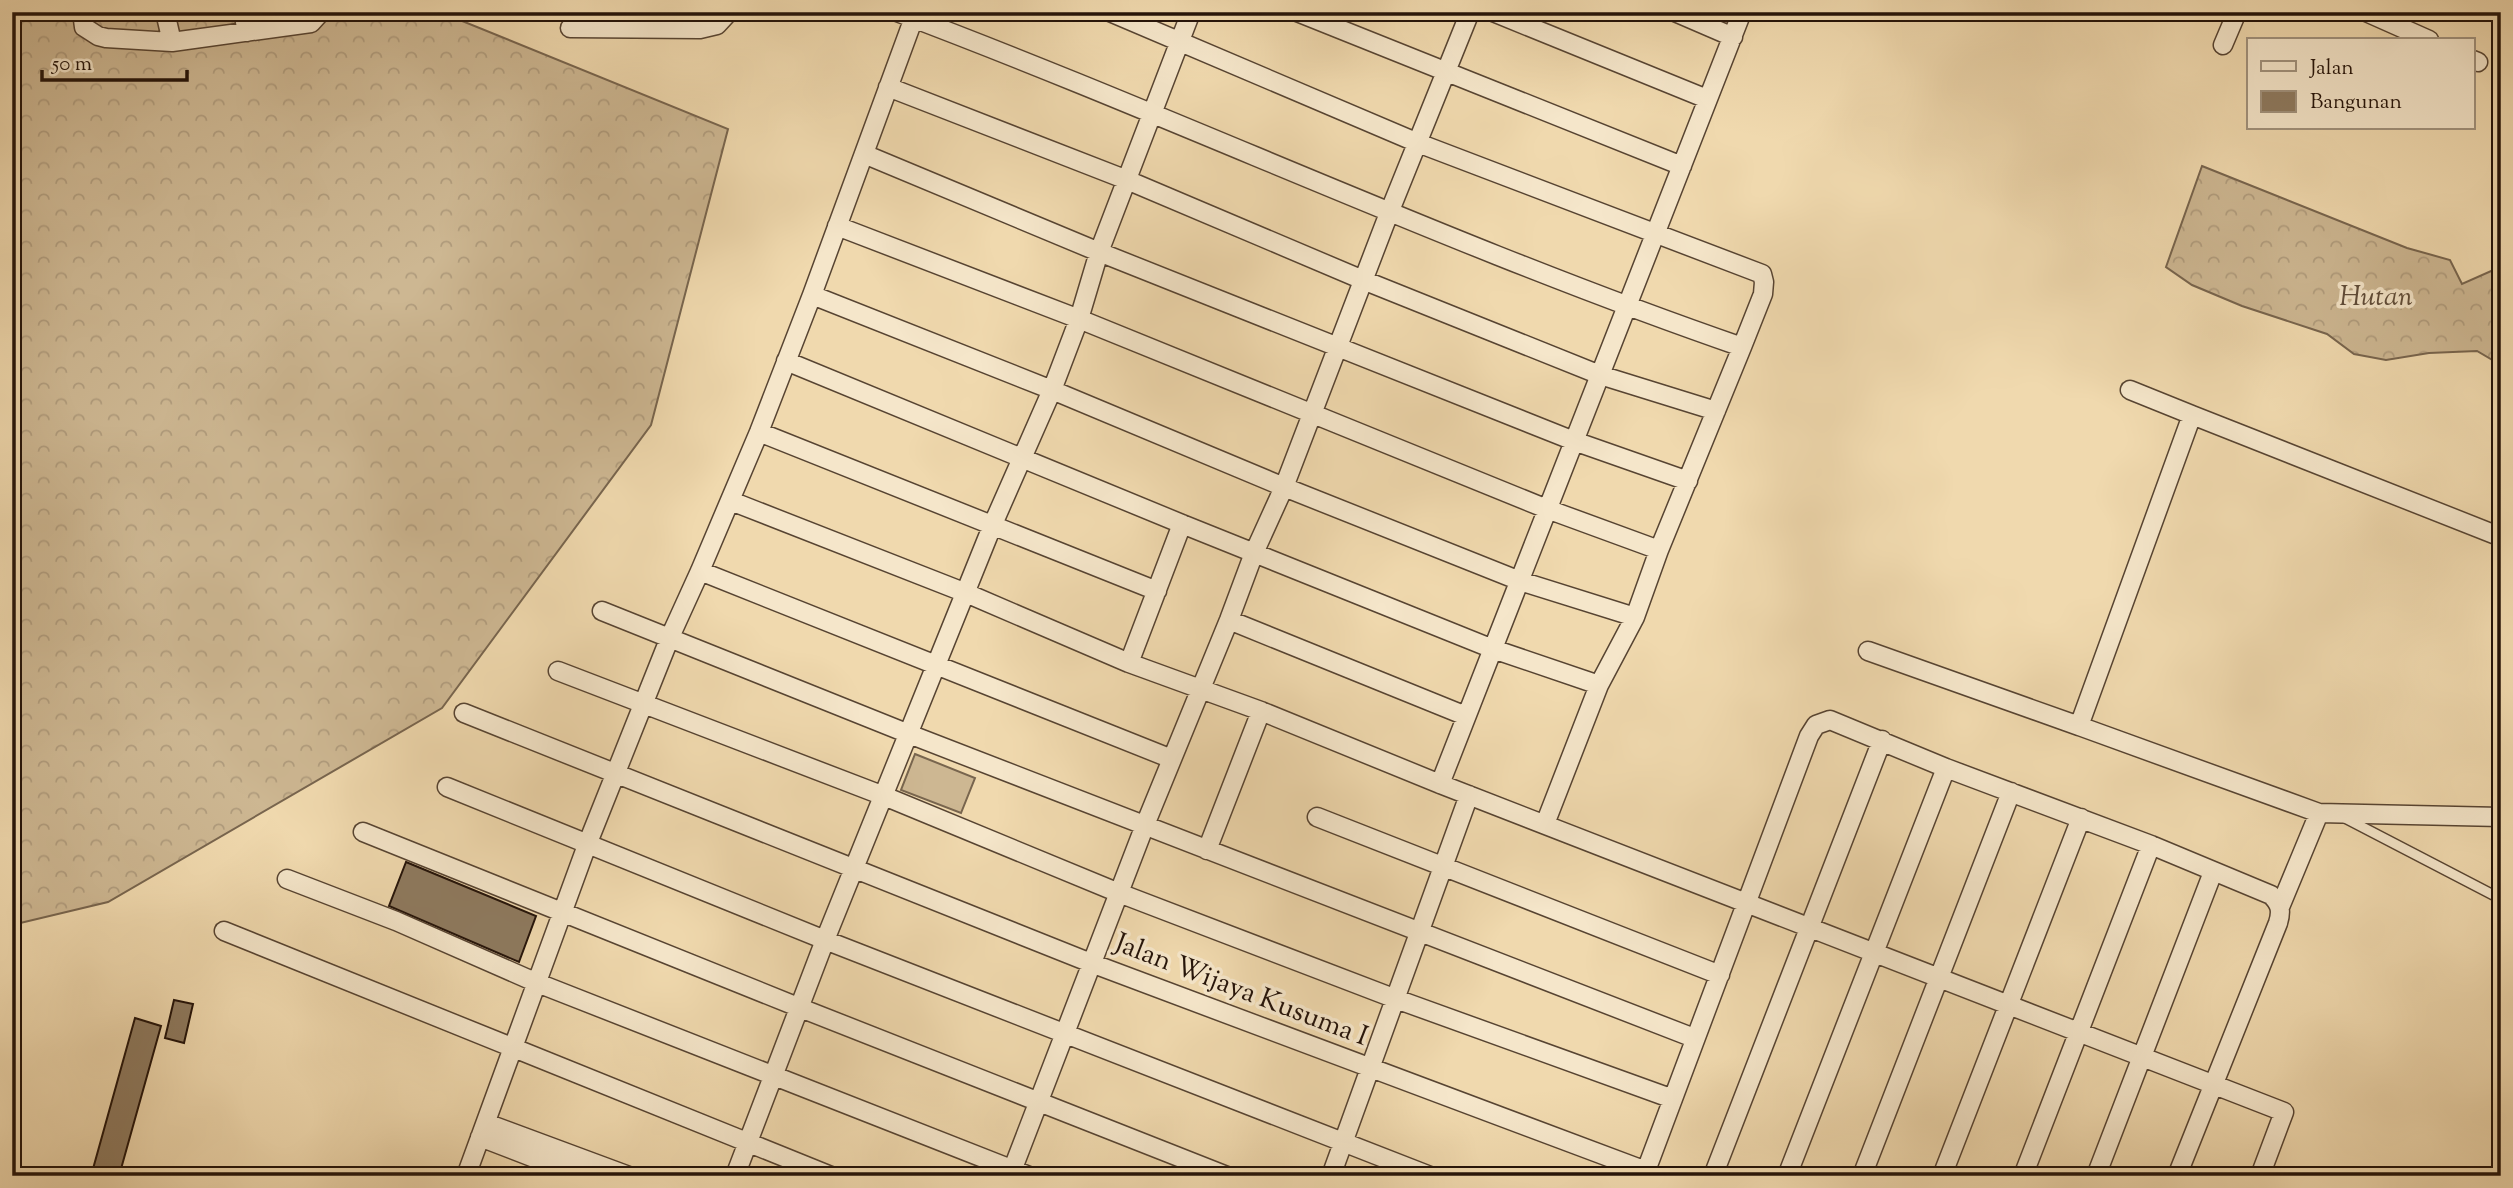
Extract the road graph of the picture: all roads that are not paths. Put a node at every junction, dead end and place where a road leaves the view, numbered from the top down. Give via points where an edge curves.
1 (82, 12) edge
2 (166, 12) edge
3 (243, 12) edge
4 (321, 12) edge
5 (729, 12) edge
6 (1110, 12) edge
7 (1191, 12) edge
8 (1297, 12) edge
9 (1470, 12) edge
10 (1493, 12) edge
11 (1675, 12) edge
12 (1742, 12) edge
13 (2237, 12) edge
14 (2366, 12) edge
15 (908, 14) edge
16 (570, 28) dead end
17 (247, 32) junction
18 (1732, 37) junction
19 (2424, 38) edge
20 (1180, 40) junction
21 (172, 42) junction
22 (2223, 45) dead end
23 (1446, 71) junction
24 (888, 87) junction
25 (1707, 99) junction
26 (1153, 113) junction
27 (1418, 143) junction
28 (863, 154) junction
29 (1682, 166) junction
30 (1127, 180) junction
31 (1389, 213) junction
32 (837, 226) junction
33 (1657, 232) junction
34 (1099, 252) junction
35 (1363, 280) junction
36 (812, 295) junction
37 (1627, 307) junction
38 (1079, 319) junction
39 (1338, 347) junction
40 (1742, 347) junction
41 (786, 361) junction
42 (1600, 375) junction
43 (1052, 390) junction
44 (2130, 390) dead end
45 (1716, 411) junction
46 (1311, 415) junction
47 (2192, 415) junction
48 (759, 432) junction
49 (1574, 441) junction
50 (1024, 459) junction
51 (1688, 481) junction
52 (1284, 486) junction
53 (730, 501) junction
54 (1547, 509) junction
55 (993, 524) junction
56 (1182, 524) junction
57 (2501, 537) edge
58 (1659, 550) junction
59 (1254, 553) junction
60 (700, 571) junction
61 (1520, 581) junction
62 (1157, 591) junction
63 (966, 593) junction
64 (602, 611) dead end
65 (1635, 617) junction
66 (1229, 620) junction
67 (670, 637) junction
68 (1493, 649) junction
69 (1868, 651) dead end
70 (1129, 663) junction
71 (936, 665) junction
72 (558, 671) dead end
73 (1599, 685) junction
74 (1200, 690) junction
75 (642, 704) junction
76 (1261, 711) junction
77 (464, 713) dead end
78 (1466, 716) junction
79 (2079, 726) junction
80 (909, 734) junction
81 (1882, 740) junction
82 (1172, 759) junction
83 (1945, 768) junction
84 (615, 774) junction
85 (1440, 784) junction
86 (447, 787) dead end
87 (2011, 792) junction
88 (1469, 795) junction
89 (884, 796) junction
90 (2319, 813) junction
91 (2340, 815) junction
92 (1317, 817) dead end
93 (2501, 817) edge
94 (2081, 818) junction
95 (1545, 824) junction
96 (1145, 825) junction
97 (363, 832) dead end
98 (587, 845) junction
99 (2151, 845) junction
100 (1207, 850) junction
101 (1443, 866) junction
102 (855, 867) junction
103 (2213, 872) junction
104 (287, 879) dead end
105 (1119, 893) junction
106 (2501, 899) edge
107 (1748, 903) junction
108 (2280, 907) junction
109 (561, 913) junction
110 (1810, 927) junction
111 (224, 931) dead end
112 (1420, 931) junction
113 (825, 940) junction
114 (1874, 952) junction
115 (1091, 963) junction
116 (1720, 975) junction
117 (1939, 978) junction
118 (535, 982) junction
119 (1396, 999) junction
120 (2008, 1004) junction
121 (798, 1007) junction
122 (2079, 1032) junction
123 (1065, 1033) junction
124 (1694, 1038) junction
125 (512, 1047) junction
126 (2142, 1056) junction
127 (1371, 1068) junction
128 (772, 1074) junction
129 (2215, 1085) junction
130 (1038, 1100) junction
131 (1673, 1100) junction
132 (2501, 1100) edge
133 (483, 1130) junction
134 (1344, 1140) junction
135 (747, 1143) junction
136 (2501, 1152) edge
137 (1011, 1172) edge
138 (1645, 1173) edge
139 (466, 1176) edge
140 (581, 1176) edge
141 (629, 1176) edge
142 (735, 1176) edge
143 (831, 1176) edge
144 (1029, 1176) edge
145 (1227, 1176) edge
146 (1331, 1176) edge
147 (1430, 1176) edge
148 (1713, 1176) edge
149 (1787, 1176) edge
150 (1862, 1176) edge
151 (1942, 1176) edge
152 (2023, 1176) edge
153 (2095, 1176) edge
154 (2177, 1176) edge
155 (2260, 1176) edge

1 - 21 street via 84,27 98,36
2 - 21 street
3 - 17 street
4 - 17 street via 311,23
5 - 16 street via 717,25 700,29
6 - 20 street
7 - 20 street
8 - 23 street
9 - 23 street
10 - 25 street
11 - 18 street
12 - 18 street
13 - 22 street
14 - 19 street
15 - 24 street
15 - 26 street
17 - 21 street
18 - 25 street
20 - 26 street
20 - 27 street
23 - 27 street
23 - 29 street
24 - 28 street
24 - 30 street
25 - 29 street
26 - 30 street
26 - 31 street
27 - 31 street
27 - 33 street
28 - 32 street
28 - 34 street
29 - 33 street
30 - 34 street
30 - 35 street
31 - 35 street
31 - 37 street
32 - 36 street
32 - 38 street
33 - 37 street
33 - 40 street via 1762,274 1763,294
34 - 38 street
34 - 39 street
35 - 39 street
35 - 42 street
36 - 41 street
36 - 43 street
37 - 40 street
37 - 42 street
38 - 43 street
38 - 46 street
39 - 46 street
39 - 49 street
40 - 45 street
41 - 48 street
41 - 50 street
42 - 45 street
42 - 49 street
43 - 50 street
43 - 52 street
44 - 47 street
45 - 51 street
46 - 52 street
46 - 54 street
47 - 57 street
47 - 79 street
48 - 53 street
48 - 55 street
49 - 51 street
49 - 54 street
50 - 55 street
50 - 56 street
51 - 58 street
52 - 59 street
52 - 61 street
53 - 60 street
53 - 63 street
54 - 58 street
54 - 61 street
55 - 62 street
55 - 63 street
56 - 59 street
56 - 62 street
58 - 65 street
59 - 66 street
59 - 68 street
60 - 67 street
60 - 71 street
61 - 65 street
61 - 68 street
62 - 70 street
63 - 70 street
63 - 71 street
64 - 67 street
65 - 73 street
66 - 74 street
66 - 78 street
67 - 75 street
67 - 80 street
68 - 73 street
68 - 78 street
69 - 79 street
70 - 74 street
71 - 80 street
71 - 82 street
72 - 75 street
73 - 95 street
74 - 76 street
74 - 82 street
75 - 84 street
75 - 89 street
76 - 85 street
76 - 100 street
77 - 84 street, Jalan Wijaya Kusuma I
78 - 85 street
79 - 90 street
80 - 89 street
80 - 96 street
81 - 83 street
81 - 107 street via 1830,720 1816,725
81 - 110 street
82 - 96 street
83 - 87 street
83 - 114 street
84 - 98 street
84 - 102 street, Jalan Wijaya Kusuma I
85 - 88 street
86 - 98 street
87 - 94 street
87 - 117 street
88 - 95 street
88 - 101 street
89 - 102 street
89 - 105 street
90 - 91 street
90 - 108 street
91 - 93 street
91 - 106 lane
92 - 101 street
94 - 99 street
94 - 120 street
95 - 107 street
96 - 100 street
96 - 105 street
97 - 109 street
98 - 109 street
98 - 113 street
99 - 103 street
99 - 122 street
100 - 112 street
101 - 112 street
101 - 116 street
102 - 113 street
102 - 115 street, Jalan Wijaya Kusuma I
103 - 108 street via 2271,895
103 - 126 street
104 - 118 street
105 - 115 street
105 - 119 street
107 - 110 street
107 - 116 street
108 - 129 street via 2278,923
109 - 118 street
109 - 121 street
110 - 114 street
110 - 148 street
111 - 125 street
112 - 119 street
112 - 124 street
113 - 121 street
113 - 123 street
114 - 117 street
114 - 149 street
115 - 123 street
115 - 127 street, Jalan Wijaya Kusuma I
116 - 124 street
117 - 120 street
117 - 150 street
118 - 125 street
118 - 128 street
119 - 127 street
119 - 131 street
120 - 122 street
120 - 151 street
121 - 128 street
121 - 130 street
122 - 126 street
122 - 152 street
123 - 130 street
123 - 134 street
124 - 131 street
125 - 133 street
125 - 135 street
126 - 129 street
126 - 153 street
127 - 134 street
127 - 138 street, Jalan Wijaya Kusuma I
128 - 135 street
128 - 137 street
129 - 154 street
129 - 155 street via 2284,1112
130 - 137 street
130 - 145 street
131 - 138 street
132 - 136 lane
133 - 139 street
133 - 140 street
133 - 141 street
134 - 146 street
134 - 147 street
135 - 142 street
135 - 143 street
137 - 144 street

